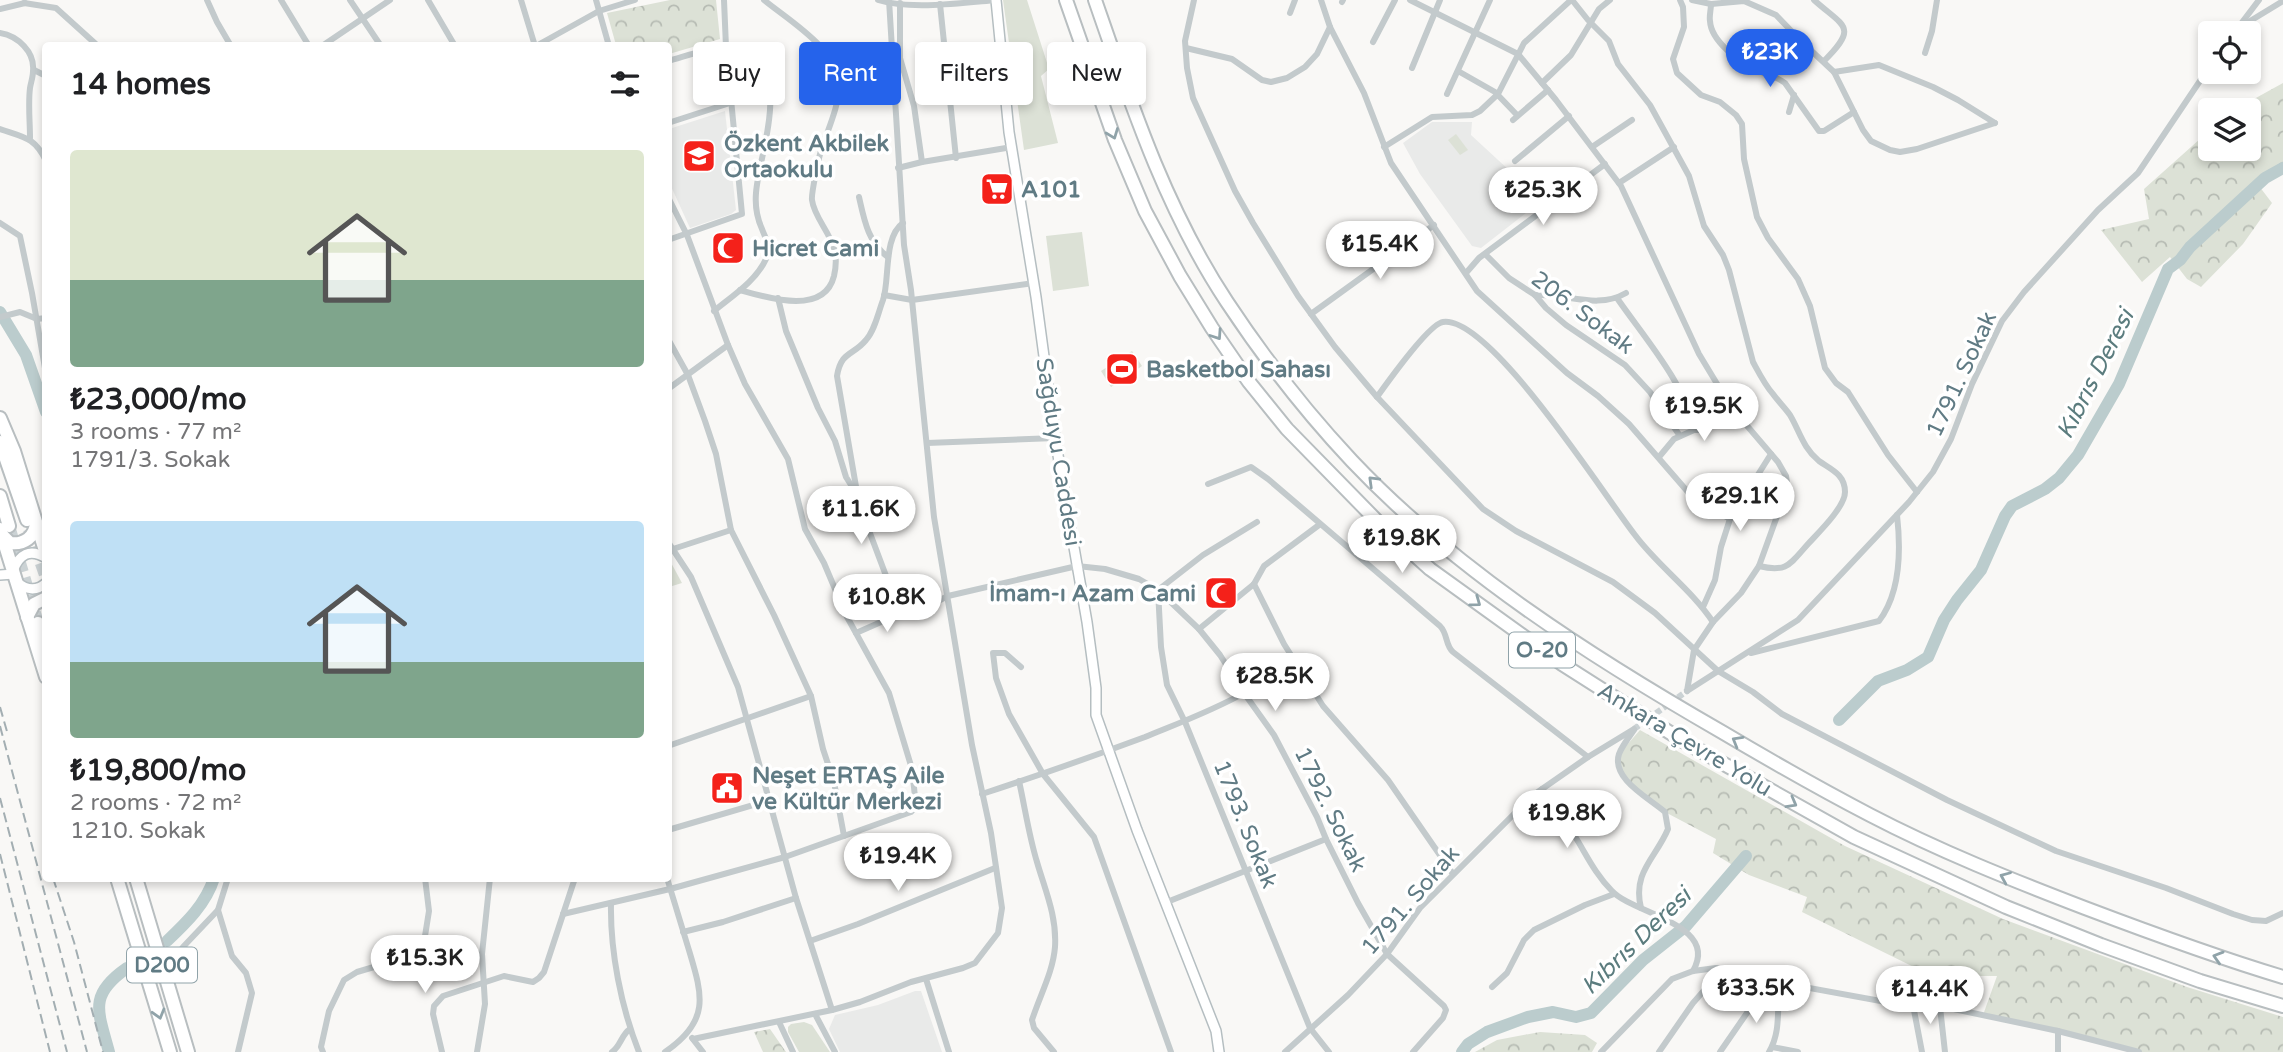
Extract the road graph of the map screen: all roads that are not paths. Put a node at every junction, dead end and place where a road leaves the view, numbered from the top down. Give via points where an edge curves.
1 (37, 0) edge
2 (207, 0) edge
3 (281, 0) edge
4 (350, 0) edge
5 (390, 0) edge
6 (428, 0) edge
7 (521, 0) edge
8 (596, 0) edge
9 (635, 0) edge
10 (724, 0) edge
11 (764, 0) edge
12 (878, 0) edge
13 (996, 0) edge
14 (1066, 0) edge
15 (1095, 0) edge
16 (1194, 0) edge
17 (1295, 0) edge
18 (1321, 0) edge
19 (1395, 0) edge
20 (1410, 0) edge
21 (1440, 0) edge
22 (1490, 0) edge
23 (1572, 0) edge
24 (1610, 0) edge
25 (1680, 0) edge
26 (1692, 0) edge
27 (1814, 0) edge
28 (1937, 0) edge
29 (2259, 0) edge
30 (888, 1) edge
31 (2283, 1) edge
32 (24, 3) junction
33 (900, 3) junction
34 (1757, 3) edge
35 (940, 4) junction
36 (1711, 4) junction
37 (0, 9) edge
38 (599, 11) junction
39 (1290, 13) dead end
40 (1435, 13) junction
41 (362, 19) junction
42 (2243, 21) edge
43 (2251, 21) edge
44 (1590, 23) junction
45 (1330, 27) junction
46 (0, 33) edge
47 (1476, 34) junction
48 (94, 42) edge
49 (229, 42) edge
50 (307, 42) edge
51 (327, 42) edge
52 (377, 42) edge
53 (453, 42) edge
54 (535, 42) edge
55 (543, 42) edge
56 (608, 42) edge
57 (726, 42) edge
58 (1373, 43) dead end
59 (1186, 48) junction
60 (1925, 53) dead end
61 (1518, 54) junction
62 (693, 55) edge
63 (672, 60) edge
64 (1824, 61) junction
65 (1412, 68) dead end
66 (34, 70) junction
67 (1458, 71) junction
68 (1833, 72) junction
69 (42, 74) edge
70 (1542, 83) junction
71 (2198, 84) edge
72 (1548, 90) junction
73 (1447, 94) dead end
74 (1498, 94) junction
75 (1794, 95) junction
76 (724, 105) edge
77 (733, 105) edge
78 (770, 105) edge
79 (1789, 112) dead end
80 (1854, 112) junction
81 (1569, 116) junction
82 (1632, 120) dead end
83 (672, 122) edge
84 (0, 129) edge
85 (30, 138) junction
86 (1012, 147) junction
87 (1384, 147) junction
88 (1592, 147) junction
89 (1674, 147) junction
90 (42, 153) edge
91 (956, 158) junction
92 (1515, 160) dead end
93 (922, 162) junction
94 (1605, 164) junction
95 (898, 168) junction
96 (1619, 183) junction
97 (859, 197) dead end
98 (672, 205) edge
99 (0, 223) edge
100 (903, 223) junction
101 (1434, 225) junction
102 (687, 235) junction
103 (672, 239) edge
104 (1485, 254) junction
105 (888, 257) junction
106 (1466, 273) junction
107 (1034, 283) junction
108 (740, 290) junction
109 (1626, 293) dead end
110 (884, 295) junction
111 (1535, 295) junction
112 (778, 298) junction
113 (1617, 298) junction
114 (912, 299) junction
115 (714, 311) junction
116 (1311, 314) junction
117 (0, 317) edge
118 (42, 318) edge
119 (37, 319) junction
120 (728, 345) junction
121 (672, 346) edge
122 (42, 350) edge
123 (688, 375) junction
124 (672, 386) edge
125 (1377, 397) junction
126 (1735, 412) junction
127 (0, 418) edge
128 (1694, 430) junction
129 (1680, 436) junction
130 (1055, 438) junction
131 (0, 442) edge
132 (927, 443) junction
133 (1771, 454) junction
134 (1659, 457) junction
135 (1208, 484) dead end
136 (857, 489) junction
137 (1917, 492) junction
138 (0, 496) edge
139 (1897, 515) junction
140 (1730, 519) junction
141 (32, 522) junction
142 (1257, 522) dead end
143 (1319, 525) junction
144 (4, 530) edge
145 (731, 530) junction
146 (42, 546) edge
147 (672, 546) edge
148 (672, 548) edge
149 (42, 555) edge
150 (1077, 566) junction
151 (1759, 566) junction
152 (0, 575) edge
153 (14, 575) junction
154 (1254, 584) junction
155 (42, 586) edge
156 (1158, 590) junction
157 (948, 596) junction
158 (42, 600) edge
159 (1703, 607) junction
160 (906, 611) junction
161 (33, 620) junction
162 (1713, 622) junction
163 (1199, 629) junction
164 (856, 633) junction
165 (42, 638) edge
166 (1694, 650) junction
167 (1745, 654) junction
168 (42, 659) edge
169 (1021, 667) dead end
170 (1718, 671) junction
171 (1244, 693) junction
172 (811, 696) junction
173 (746, 718) junction
174 (1185, 722) junction
175 (672, 745) edge
176 (1108, 751) junction
177 (1588, 757) junction
178 (1043, 774) junction
179 (1019, 781) junction
180 (1542, 789) junction
181 (982, 794) junction
182 (770, 800) junction
183 (672, 829) edge
184 (844, 836) junction
185 (1326, 839) junction
186 (785, 857) junction
187 (995, 868) junction
188 (1247, 872) junction
189 (1453, 874) junction
190 (110, 882) edge
191 (118, 882) edge
192 (137, 882) edge
193 (142, 882) edge
194 (227, 882) edge
195 (425, 882) edge
196 (489, 882) edge
197 (575, 882) edge
198 (668, 882) edge
199 (670, 889) junction
200 (1614, 894) junction
201 (796, 898) junction
202 (1167, 902) junction
203 (611, 903) junction
204 (145, 908) junction
205 (1641, 908) junction
206 (218, 910) junction
207 (2283, 913) edge
208 (563, 914) junction
209 (683, 932) junction
210 (810, 941) junction
211 (141, 954) junction
212 (1387, 954) junction
213 (1722, 970) junction
214 (1693, 971) junction
215 (164, 972) junction
216 (2283, 977) edge
217 (926, 979) junction
218 (1769, 981) junction
219 (483, 983) junction
220 (1780, 983) junction
221 (1492, 987) dead end
222 (1913, 1005) junction
223 (2283, 1006) edge
224 (1940, 1007) junction
225 (832, 1010) junction
226 (815, 1014) junction
227 (779, 1022) junction
228 (1310, 1028) junction
229 (629, 1029) junction
230 (1216, 1031) junction
231 (2059, 1031) junction
232 (691, 1037) junction
233 (1771, 1049) edge
234 (170, 1052) edge
235 (188, 1052) edge
236 (238, 1052) edge
237 (323, 1052) edge
238 (442, 1052) edge
239 (477, 1052) edge
240 (612, 1052) edge
241 (639, 1052) edge
242 (665, 1052) edge
243 (703, 1052) edge
244 (793, 1052) edge
245 (835, 1052) edge
246 (949, 1052) edge
247 (1054, 1052) edge
248 (1171, 1052) edge
249 (1219, 1052) edge
250 (1226, 1052) edge
251 (1285, 1052) edge
252 (1329, 1052) edge
253 (1413, 1052) edge
254 (1601, 1052) edge
255 (1659, 1052) edge
256 (1720, 1052) edge
257 (1798, 1052) edge
258 (1922, 1052) edge
259 (1945, 1052) edge
260 (2058, 1052) edge
261 (2139, 1052) edge

1 - 32 street
2 - 49 street
3 - 50 street
4 - 41 street
5 - 41 street
6 - 53 street
7 - 54 street
8 - 38 street
9 - 38 street
10 - 57 street
11 - 112 street via 813,38 833,62 840,84 811,200 834,249 832,282 815,299
12 - 30 street
13 - 35 street
13 - 86 street, Sağduyu Caddesi
14 -> 223 highway, Ankara Çevre Yolu / O-20 via 1145,211 1212,328 1287,429 1430,569 1562,664 1672,734 1854,837 2101,945
216 -> 15 highway, Ankara Çevre Yolu / O-20 via 2201,952 2012,880 1872,816 1634,680 1456,556 1353,462 1290,389 1226,300 1159,174
16 - 59 street
17 - 39 street
18 - 45 street
19 - 58 street
20 - 40 street
21 - 40 street
22 - 47 street
23 - 44 street
23 - 61 street via 1541,26
24 - 44 street
25 - 137 street via 1684,27 1673,59 1677,73 1700,95 1720,102 1742,124 1744,159 1757,217 1798,279 1810,306 1825,368 1848,392
26 - 36 street
27 - 64 street via 1844,25 1839,46
28 - 60 street
29 - 42 street
30 - 33 street
30 - 95 street
31 - 43 street
32 - 37 street
32 - 48 street via 56,8
33 - 35 street
33 - 93 street via 900,58 914,106
34 - 36 street
34 - 64 street
35 - 91 street
36 - 75 street via 1710,22 1723,44 1744,64 1778,77
38 - 55 street
38 - 56 street
40 - 47 street
40 - 65 street
41 - 51 street
41 - 52 street
44 - 70 street via 1571,55
44 - 89 street via 1609,41 1618,64 1650,105
45 - 59 street via 1305,67 1271,82 1232,59
45 - 87 street via 1364,93
46 - 66 street via 22,42
47 - 61 street
47 - 67 street
59 - 116 street via 1193,98 1205,127 1253,223
61 - 70 street
61 - 74 street
62 - 63 street
64 - 68 street
66 - 69 street
66 - 85 street
67 - 73 street
67 - 74 street
68 - 80 street
68 - 80 street via 1879,65 1933,87 1995,123 1900,152 1871,141
70 - 72 street
71 - 137 street, 1791. Sokak via 2138,173 2098,210 2002,321 1951,439
72 - 74 street via 1515,118
72 - 81 street
74 - 87 street via 1477,113 1432,117
75 - 79 street
75 - 80 street via 1819,131
76 - 83 street
77 - 102 street via 742,214
78 - 108 street via 755,194 756,212 769,242 768,256
81 - 88 street
81 - 92 street
82 - 88 street
84 - 85 street
85 - 90 street
86 - 91 street
86 - 107 street, Sağduyu Caddesi
87 - 101 street
88 - 94 street
89 - 96 street
89 - 151 street via 1689,176 1704,226 1726,263 1753,362 1791,416 1803,444 1841,477 1845,488 1843,502 1786,567
91 - 93 street
93 - 95 street
94 - 96 street
94 - 104 street
95 - 100 street
96 - 126 street via 1699,354
97 - 105 street via 873,241
98 - 102 street
99 - 119 street via 20,236
100 - 105 street via 896,230
100 - 114 street
101 - 106 street
101 - 116 street
102 - 103 street
102 - 115 street
104 - 106 street
104 - 111 street, 206. Sokak
105 - 110 street
106 - 134 street via 1477,291 1506,319 1598,396
107 - 114 street
107 - 130 street, Sağduyu Caddesi
108 - 112 street
108 - 115 street
109 - 113 street
110 - 114 street
110 - 136 street via 869,338 842,359 837,376
111 - 113 street via 1585,301
111 - 129 street, 206. Sokak via 1566,325 1625,365
112 - 136 street via 786,331 835,441 846,477
113 - 128 street via 1666,368
114 - 132 street
115 - 120 street
116 - 125 street
117 - 119 street via 20,312
118 - 119 street
119 - 122 street
120 - 123 street
120 - 164 street via 788,459 805,529
121 - 123 street
123 - 124 street
123 - 145 street via 716,454
125 - 159 street via 1434,326 1445,321 1461,324 1547,411 1635,536
125 - 166 street via 1483,509 1614,582 1656,613
126 - 128 street via 1704,430
126 - 133 street
127 - 141 highway via 14,451
128 - 129 street
129 - 134 street
130 - 132 street
130 - 150 street, Sağduyu Caddesi
131 - 141 highway
132 - 157 street
133 - 140 street
133 - 151 street via 1786,476 1788,490
134 - 140 street via 1694,499
135 - 143 street via 1251,467
136 - 160 street via 890,590 897,605
137 - 139 street, 1791. Sokak
138 - 144 highway
139 - 167 street, 1791. Sokak via 1798,620
139 - 167 street via 1896,581 1889,609 1880,621
140 - 159 street via 1715,580
141 - 144 highway via 33,534 22,542 10,543
141 - 146 highway
142 - 156 street
143 - 154 street via 1264,566
143 - 177 street via 1440,626 1453,652
144 - 153 highway
145 - 147 street
145 - 172 street
148 - 173 street via 691,577 738,687
149 - 153 street via 25,554 16,562
150 - 156 street, 1792. Sokak via 1139,579
150 - 157 street
150 - 176 street, Sağduyu Caddesi via 1096,715
151 - 162 street
152 - 153 street
153 - 155 street via 25,588
153 - 161 highway
154 - 163 street
154 - 189 street via 1323,706 1388,780
156 - 163 street, 1792. Sokak
156 - 174 street, 1793. Sokak via 1167,685
157 - 160 street
157 - 181 street
158 - 161 highway via 34,604
159 - 162 street
160 - 164 street
161 - 165 highway
161 - 168 highway
162 - 166 street
163 - 171 street, 1792. Sokak
164 - 184 street via 896,712 912,769 916,806 911,812
166 - 170 street
166 - 170 street, 1791. Sokak via 1686,691
167 - 170 street, 1791. Sokak
169 - 178 street via 1005,653 993,653 1009,714
170 - 207 street via 1782,714 1947,800 2056,850 2252,920 2266,921
171 - 174 street
171 - 185 street, 1792. Sokak via 1274,735
172 - 173 street
172 - 184 street
173 - 175 street
173 - 182 street
174 - 176 street
174 - 188 street, 1793. Sokak
176 - 178 street
176 - 202 street, Sağduyu Caddesi
177 - 180 street, 1791. Sokak
177 - 205 street, 1791. Sokak via 1634,729 1619,754 1618,766 1632,787 1665,812 1668,829 1640,879
178 - 179 street
178 - 248 street via 1094,837
179 - 181 street
179 - 247 street via 1054,921 1052,965 1032,1020
180 - 189 street, 1791. Sokak
180 - 200 street
181 - 187 street
182 - 183 street
182 - 186 street
184 - 186 street
185 - 188 street
185 - 212 street, 1792. Sokak
186 - 199 street
186 - 201 street
187 - 210 street
187 - 217 street via 1002,908 998,933 975,963
188 - 202 street
188 - 228 street, 1793. Sokak
189 - 212 street, 1791. Sokak via 1420,908
190 - 211 highway via 125,926
191 - 211 highway, D200
192 - 204 highway, D200
193 - 204 highway
194 - 206 street
195 - 237 street via 429,911 419,948 344,980 329,1011
196 - 219 street
197 - 208 street
198 - 199 street
199 - 203 street
199 - 209 street
200 - 205 street
200 - 221 street via 1534,930 1507,973
201 - 209 street
201 - 210 street
202 - 230 street, Sağduyu Caddesi
203 - 208 street
203 - 229 street via 610,936
204 - 215 highway, D200
205 - 214 street via 1689,936 1699,954
206 - 215 street
206 - 236 street via 232,956 246,973 252,993
208 - 219 street via 539,978 533,982 504,976
209 - 232 street via 699,985 700,1004
210 - 225 street
211 -> 234 highway, D200
212 - 228 street, 1791. Sokak
212 - 253 street via 1446,1010
213 - 214 street
213 - 218 street
213 - 255 street
214 - 254 street via 1672,979
215 - 235 highway, D200
217 - 225 street
217 - 246 street
218 - 220 street
218 - 256 street
219 - 238 street via 443,996 434,1006
219 - 239 street via 485,1004
220 - 222 street
220 - 233 street via 1778,1032
222 - 224 street
222 - 258 street
224 - 231 street
224 - 259 street
225 - 226 street
226 - 227 street
226 - 245 street
227 - 232 street
227 - 244 street
228 - 251 street, 1791. Sokak
228 - 252 street, 1793. Sokak
229 - 240 street
229 - 241 street
230 - 249 street, Sağduyu Caddesi
230 - 250 street
231 - 260 street
231 - 261 street
232 - 242 street
232 - 243 street
233 - 257 street

